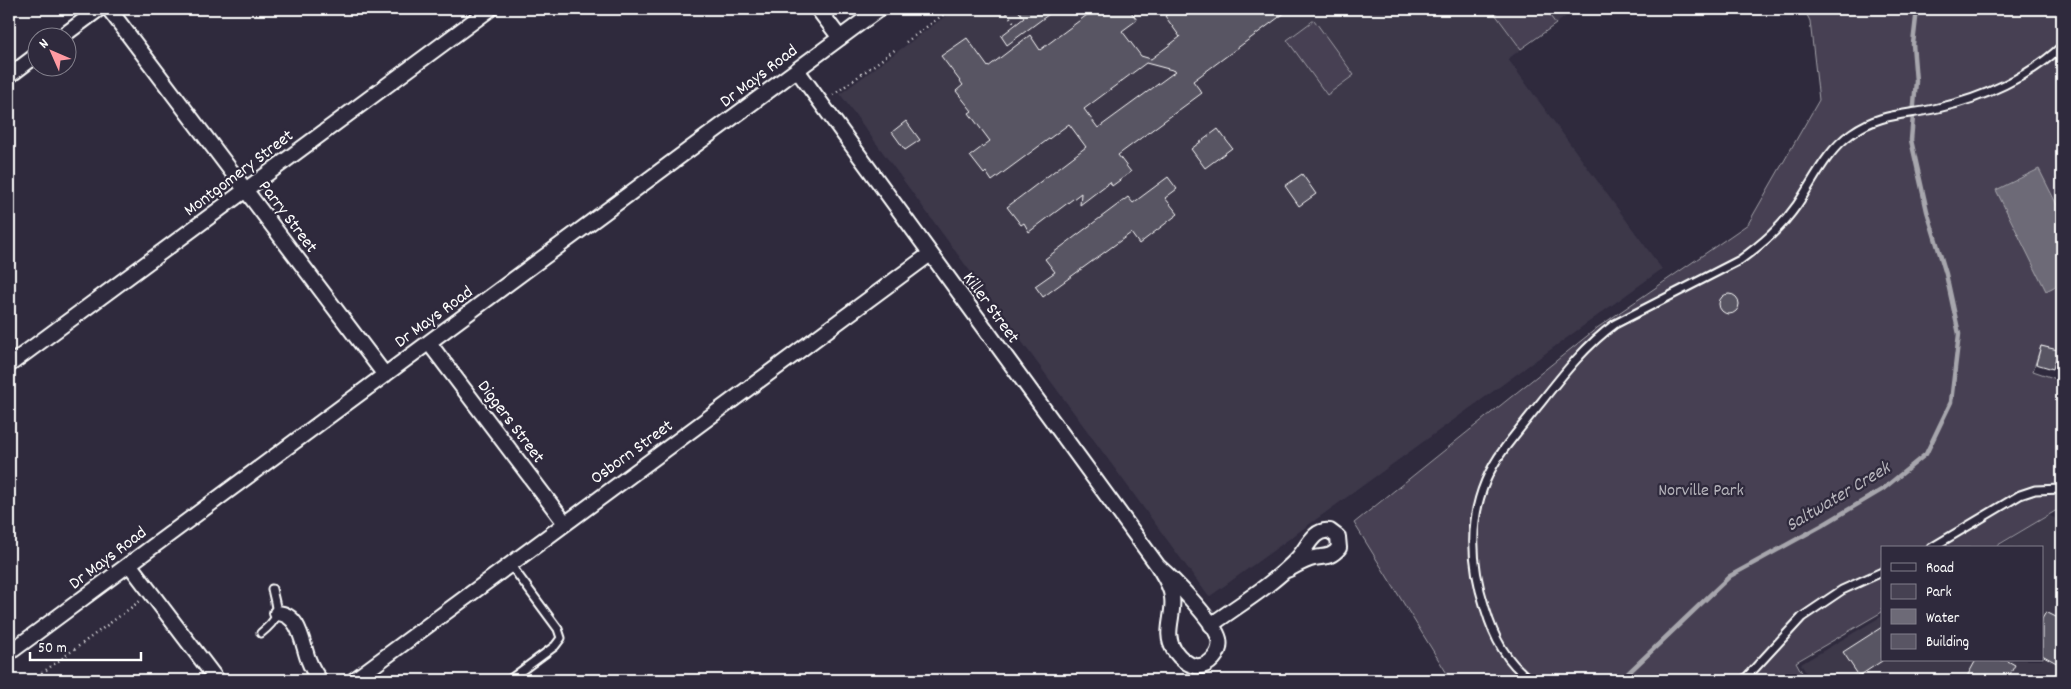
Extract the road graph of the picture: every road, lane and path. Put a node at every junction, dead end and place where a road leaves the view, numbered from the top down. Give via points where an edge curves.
1 (99, 9) edge
2 (109, 9) edge
3 (490, 9) edge
4 (818, 9) edge
5 (879, 9) edge
6 (942, 9) edge
7 (951, 9) edge
8 (1004, 9) edge
9 (947, 12) junction
10 (1015, 24) dead end
11 (73, 28) edge
12 (840, 38) junction
13 (906, 42) dead end
14 (2062, 46) edge
15 (896, 49) dead end
16 (28, 62) edge
17 (797, 70) junction
18 (9, 76) edge
19 (827, 99) dead end
20 (246, 189) junction
21 (930, 254) junction
22 (429, 343) junction
23 (9, 365) edge
24 (385, 375) junction
25 (2062, 489) edge
26 (565, 523) junction
27 (1934, 546) edge
28 (130, 564) junction
29 (510, 564) junction
30 (1158, 566) junction
31 (1287, 570) dead end
32 (1881, 572) edge
33 (272, 588) dead end
34 (146, 596) dead end
35 (277, 613) junction
36 (1211, 625) junction
37 (261, 634) dead end
38 (9, 653) edge
39 (45, 680) edge
40 (217, 680) edge
41 (320, 680) edge
42 (354, 680) edge
43 (509, 680) edge
44 (1531, 680) edge
45 (1744, 680) edge

1 - 11 street
2 - 20 street, Parry Street
3 - 20 street, Montgomery Street
4 - 12 street
5 - 12 street, Dr Mays Road
6 - 9 path
7 - 9 path
8 - 10 path
9 - 13 path
12 - 17 street, Dr Mays Road
14 - 44 lane via 2045,62 2013,81 1957,103 1884,116 1851,133 1827,158 1784,221 1758,247 1740,260 1633,313 1600,335 1568,370 1504,449 1494,465 1474,520 1473,557 1494,636 1511,662
15 - 19 path
16 - 18 street
17 - 21 street, Killer Street
17 - 22 street, Dr Mays Road
20 - 23 street, Montgomery Street
20 - 24 street, Parry Street
21 - 26 street, Osborn Street
21 - 30 street, Killer Street
22 - 24 street, Dr Mays Road
22 - 26 street, Diggers Street
24 - 28 street, Dr Mays Road
25 - 27 lane via 2035,490 2020,495
26 - 29 street, Osborn Street
28 - 38 street, Dr Mays Road
28 - 40 street
29 - 42 street, Osborn Street
29 - 43 lane via 558,629 561,638
30 - 36 street via 1180,586
30 - 36 street via 1172,598 1171,644 1182,660 1200,666 1216,655 1220,642
31 - 36 street
32 - 45 lane via 1842,590 1802,617
33 - 35 lane
34 - 39 path via 42,673
35 - 37 lane via 272,624
35 - 41 street via 293,621 308,660

